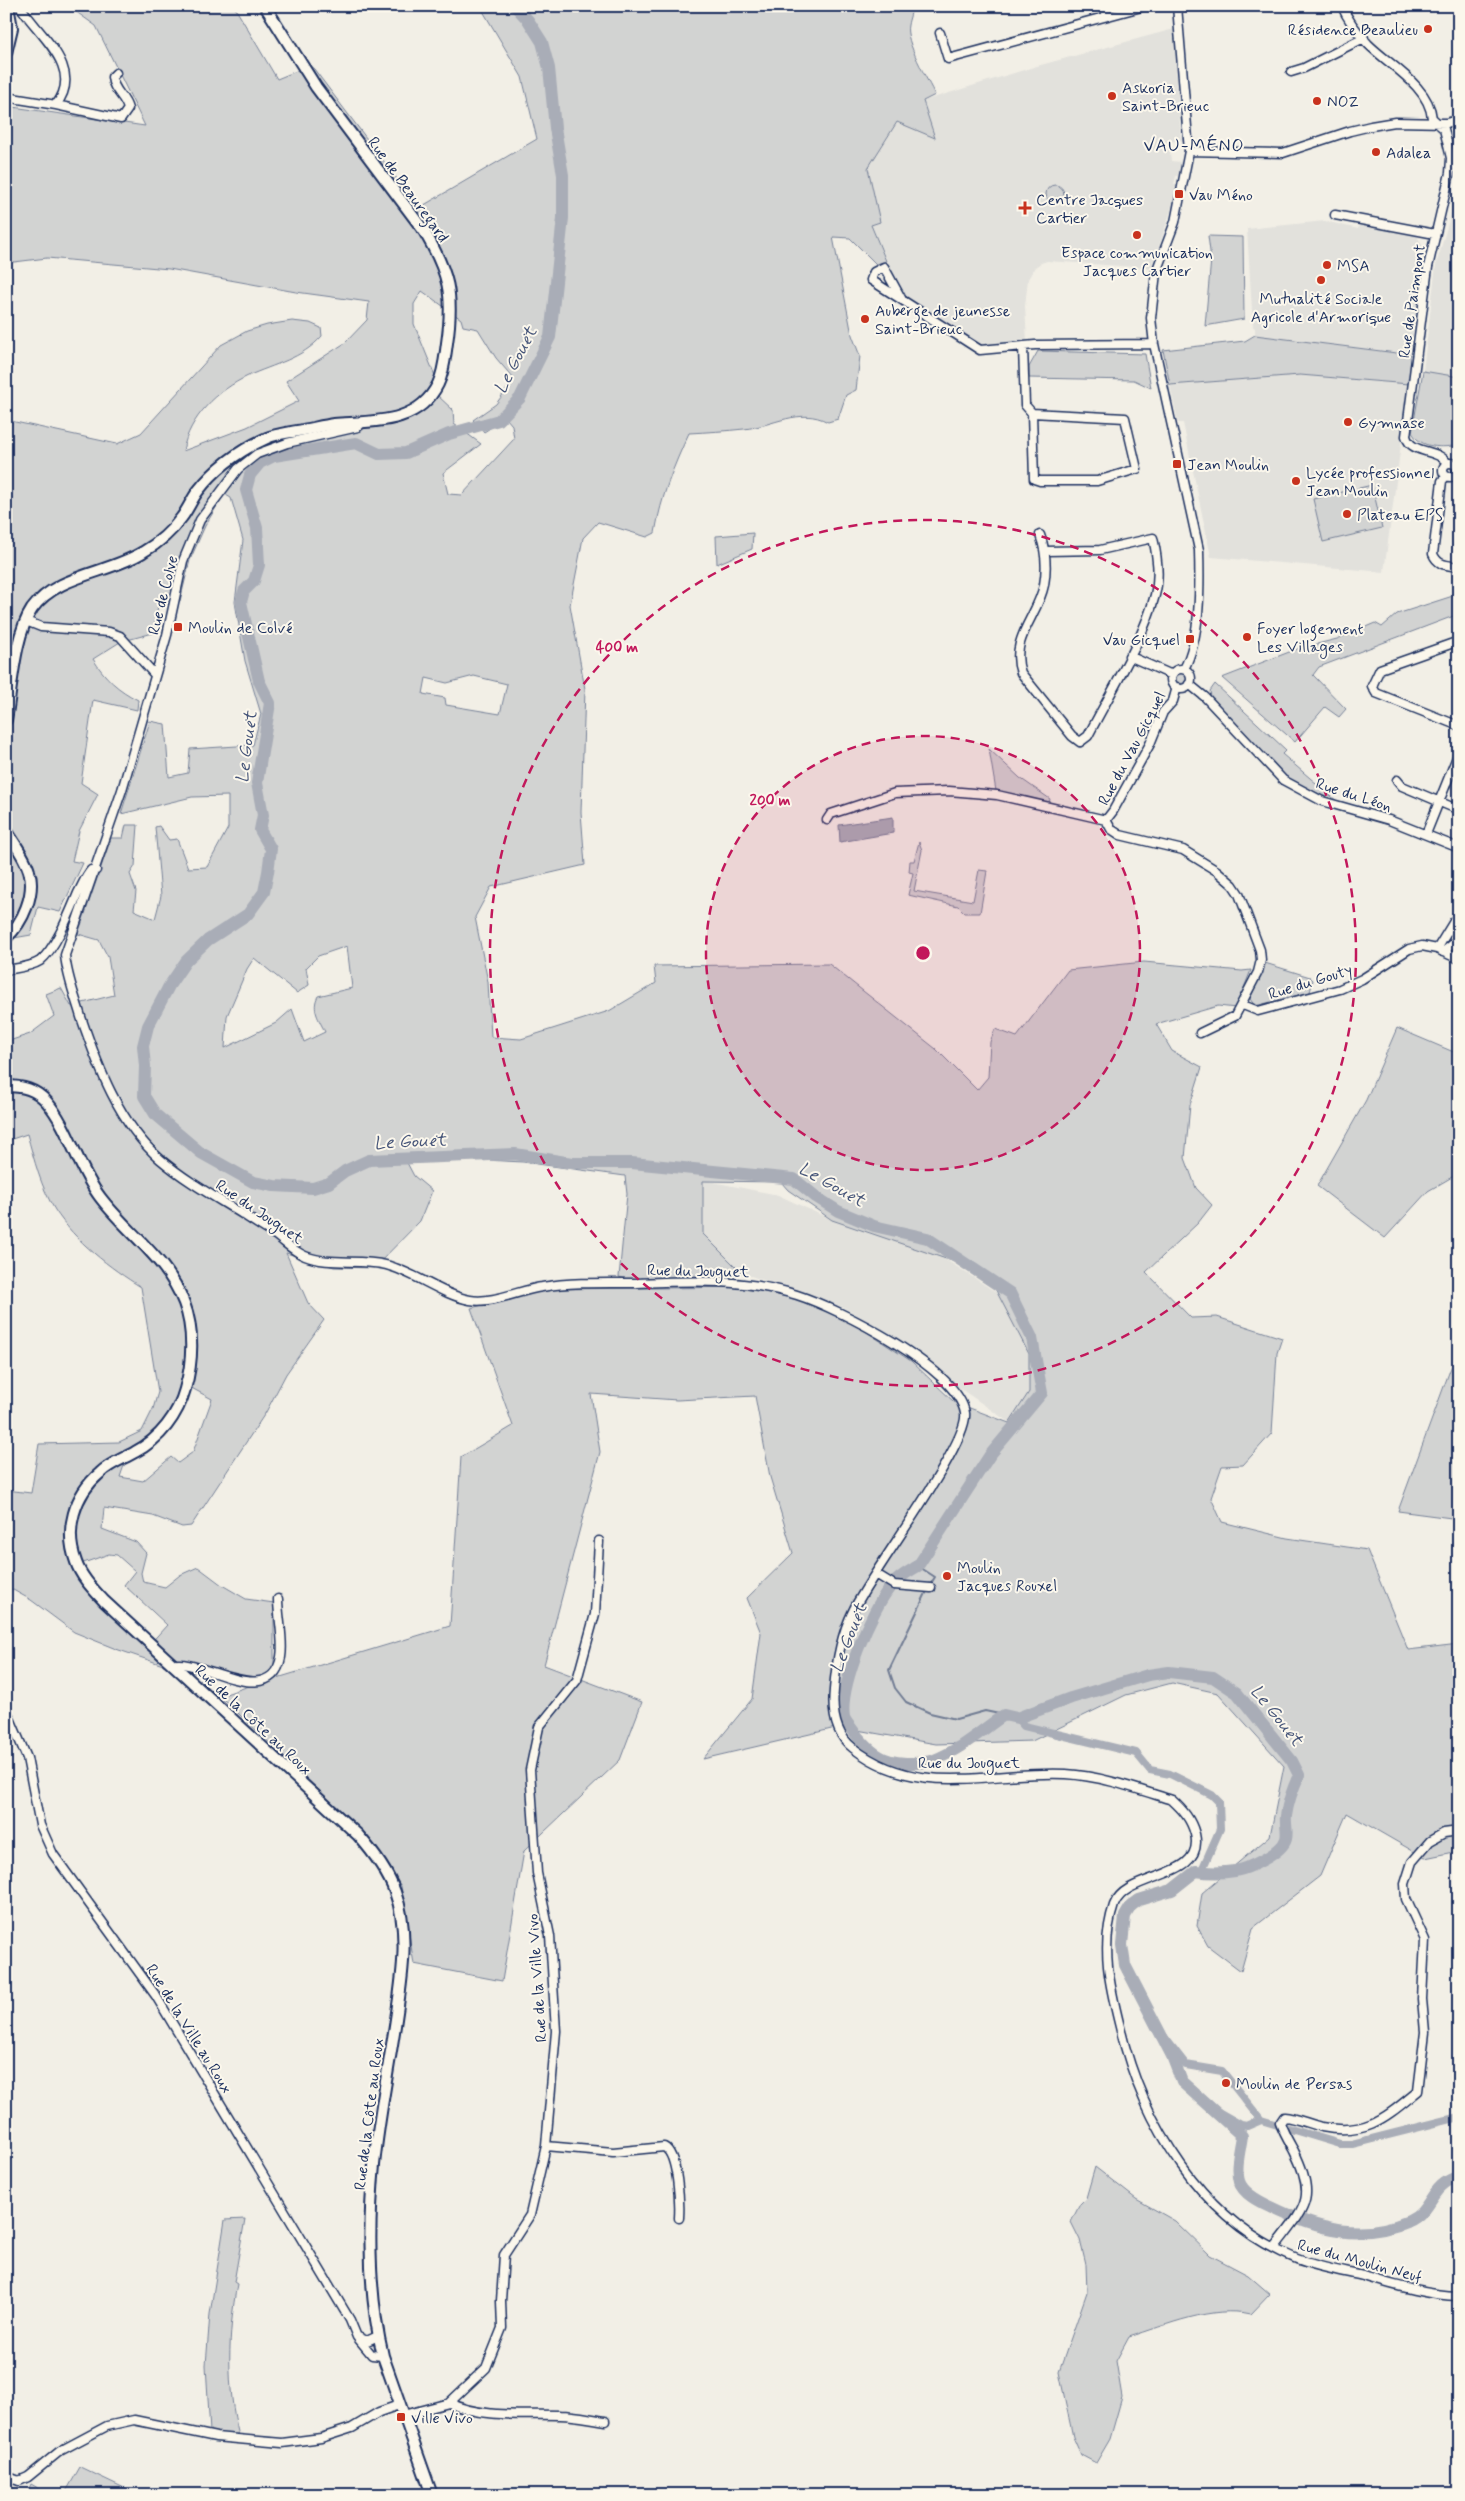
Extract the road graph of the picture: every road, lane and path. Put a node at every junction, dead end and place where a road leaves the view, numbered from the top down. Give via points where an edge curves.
1 (8, 6) edge
2 (20, 6) edge
3 (265, 6) edge
4 (1104, 6) edge
5 (1145, 6) edge
6 (1177, 6) edge
7 (1342, 6) edge
8 (1107, 16) junction
9 (940, 33) dead end
10 (1364, 38) junction
11 (6, 53) edge
12 (1292, 72) dead end
13 (116, 73) dead end
14 (6, 97) edge
15 (56, 105) junction
16 (1459, 119) edge
17 (1437, 123) junction
18 (1189, 151) junction
19 (1335, 215) dead end
20 (1435, 234) junction
21 (902, 300) junction
22 (1154, 344) junction
23 (1023, 347) junction
24 (1032, 413) junction
25 (363, 422) junction
26 (1447, 464) junction
27 (1458, 475) edge
28 (1446, 476) junction
29 (1040, 535) dead end
30 (1046, 551) junction
31 (1459, 567) edge
32 (26, 621) junction
33 (1459, 640) edge
34 (1129, 656) junction
35 (1184, 669) junction
36 (155, 675) junction
37 (1172, 675) junction
38 (1189, 684) junction
39 (1177, 687) junction
40 (6, 720) edge
41 (1459, 726) edge
42 (1459, 752) edge
43 (1396, 780) dead end
44 (1439, 802) junction
45 (1459, 810) edge
46 (827, 820) dead end
47 (1106, 820) junction
48 (6, 830) edge
49 (1426, 834) junction
50 (1459, 848) edge
51 (96, 870) junction
52 (1459, 913) edge
53 (6, 938) edge
54 (1459, 938) edge
55 (1440, 950) junction
56 (1459, 960) edge
57 (6, 970) edge
58 (1243, 1004) junction
59 (1200, 1033) dead end
60 (6, 1086) edge
61 (599, 1541) dead end
62 (879, 1576) junction
63 (928, 1588) dead end
64 (278, 1599) dead end
65 (172, 1665) junction
66 (6, 1709) edge
67 (1056, 1774) joint
68 (1459, 1832) edge
69 (546, 2146) junction
70 (679, 2218) dead end
71 (1275, 2247) junction
72 (1459, 2296) edge
73 (357, 2336) junction
74 (378, 2336) junction
75 (383, 2356) junction
76 (449, 2403) junction
77 (399, 2405) junction
78 (403, 2416) junction
79 (606, 2420) dead end
80 (12, 2478) dead end
81 (6, 2488) edge
82 (12, 2495) edge
83 (432, 2495) edge

1 - 11 main road via 12,28
2 - 15 street via 66,73 62,97
3 - 25 main road, Rue de Beauregard via 316,87 424,231 448,282 451,306 447,342 443,367 434,391 412,412 378,423
4 - 8 street
5 - 8 street
6 - 18 street
7 - 10 street, Rue de Paimpont
8 - 9 street via 948,59
10 - 12 street
10 - 17 street, Rue de Paimpont via 1422,92
13 - 15 street via 112,76 114,88 128,109 121,118
14 - 15 street
16 - 17 street
17 - 18 street via 1395,122 1350,130 1282,153
17 - 20 street, Rue de Paimpont via 1444,129 1451,158
18 - 22 street via 1175,222 1156,272 1151,318
19 - 20 street
20 - 26 street, Rue de Paimpont via 1406,436 1412,446 1443,457
21 - 21 street via 884,267 874,272 871,280
21 - 23 street via 980,350
22 - 23 street
22 - 35 street via 1199,550 1198,612 1191,652
23 - 24 street via 1025,405
24 - 24 street via 1034,479 1097,481 1137,469 1125,418
25 - 32 main road via 269,437 246,449 213,474 182,518 164,537 117,566 52,590 40,600
25 - 36 street, Rue de Colve via 358,427 287,443 257,454 222,487 200,520 183,561
26 - 27 street via 1456,465
26 - 28 street via 1443,469
27 - 28 street
28 - 31 street via 1442,481 1433,554 1442,564
29 - 30 street
30 - 34 street via 1100,550 1153,538 1156,593
30 - 34 street via 1044,586 1019,642 1018,664 1021,673 1080,742 1088,736
32 - 36 street via 41,627 109,632 120,636
32 - 40 main road via 20,638
33 - 41 street via 1380,669 1372,686 1376,693
34 - 37 street
35 - 37 street via 1176,670
35 - 38 street via 1190,676
36 - 51 street, Rue de Colve
37 - 39 street via 1172,683
38 - 39 street
38 - 49 street, Rue du Léon via 1283,780 1322,801
39 - 47 street, Rue du Vau Gicquel via 1173,701 1163,712 1150,744
42 - 44 street
43 - 44 street via 1402,786
44 - 45 street
44 - 49 street
46 - 47 street via 831,814 895,793 949,791 997,795
47 - 58 street via 1120,835 1183,850 1233,885 1261,960
48 - 53 main road via 29,871 31,886 22,918
49 - 50 street, Rue du Léon
51 - 57 street via 91,870 84,877 48,953 39,962
51 - 62 street, Rue du Jouguet via 65,955 69,980 107,1085 125,1116 157,1157 298,1253 316,1260 368,1261 390,1265 471,1300 545,1286 575,1284 730,1282 761,1285 840,1311 926,1366 958,1397 966,1416 965,1425
52 - 55 street
54 - 55 street
55 - 56 street
55 - 58 street, Rue du Gouty via 1422,946 1409,949 1351,985 1301,1001 1258,1011
58 - 59 street via 1235,1016
60 - 65 main road, Rue de la Côte au Roux via 22,1086 46,1101 82,1170 101,1198 166,1269 185,1305 191,1347 180,1406 151,1442 113,1462 87,1485 73,1513 71,1532 76,1563 89,1584
61 - 69 street, Rue de la Ville Vivo via 595,1614 577,1680 539,1727 530,1770 537,1873 550,1936 556,2031
62 - 63 street via 894,1585
62 - 67 street, Rue du Jouguet via 855,1606 847,1624 836,1671 834,1714 843,1739 890,1771 907,1776 947,1779
64 - 65 street via 282,1657 275,1672 264,1679 244,1682 178,1663
65 - 74 main road, Rue de la Côte au Roux via 358,1835 374,1854 396,1892 404,1941 401,1979 374,2163 370,2219 370,2256
66 - 73 street, Rue de la Ville au Roux via 27,1758 40,1825 53,1854 161,2003
67 - 71 street, Rue du Moulin Neuf via 1091,1776 1172,1800 1186,1813 1192,1825 1195,1847 1181,1866 1126,1890 1114,1903 1108,1937 1108,1976 1130,2064 1161,2133 1186,2172 1207,2195 1233,2220
68 - 71 street via 1444,1833 1430,1841 1412,1862 1404,1884 1406,1899 1425,1940 1422,1999 1425,2032 1418,2091 1380,2122 1354,2129 1323,2127 1284,2118 1280,2124 1306,2182 1305,2207
69 - 70 street via 614,2152 664,2147 671,2153 680,2200
69 - 76 street, Rue de la Ville Vivo via 530,2215 504,2255 502,2328 486,2368
71 - 72 street, Rue du Moulin Neuf via 1297,2259 1440,2296
73 - 74 street via 367,2341
73 - 75 street, Rue de la Ville au Roux via 372,2355
74 - 75 main road, Rue de la Côte au Roux
75 - 77 main road, Rue de la Côte au Roux
76 - 78 street
76 - 79 street via 460,2408 509,2414
77 - 78 main road, Rue de la Côte au Roux
77 - 80 street via 344,2431 321,2438 282,2443 216,2437 134,2420 107,2426 68,2447 28,2477 19,2481
78 - 83 main road, Rue de la Côte au Roux
81 - 82 street

